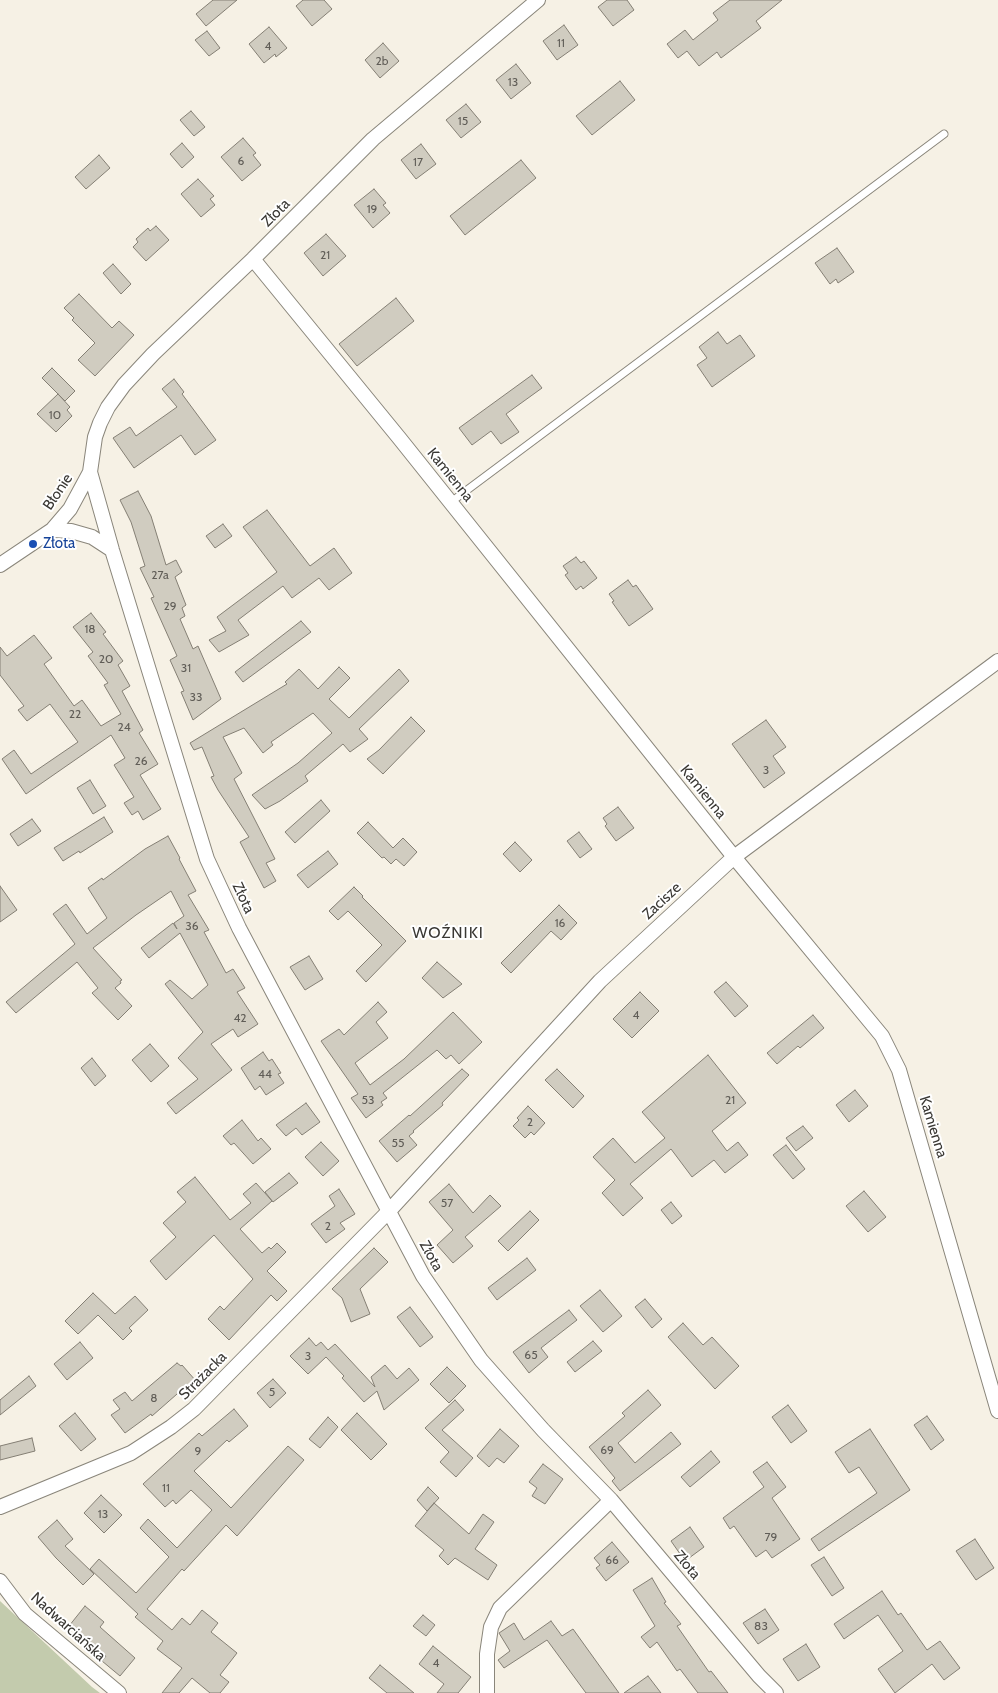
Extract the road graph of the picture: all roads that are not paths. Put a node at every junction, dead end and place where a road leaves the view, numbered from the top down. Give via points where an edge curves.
1 (538, 0) edge
2 (944, 134) dead end
3 (253, 259) junction
4 (90, 472) junction
5 (451, 502) junction
6 (52, 530) junction
7 (112, 550) junction
8 (0, 565) edge
9 (998, 661) edge
10 (734, 857) junction
11 (389, 1211) junction
12 (998, 1411) edge
13 (611, 1500) junction
14 (0, 1507) edge
15 (0, 1581) edge
16 (119, 1693) edge
17 (487, 1693) edge
18 (776, 1693) edge

1 - 3 street, Złota via 373,139
2 - 5 lane
3 - 4 street, Złota via 124,385 100,422
3 - 5 street, Kamienna
4 - 6 street, Błonie via 70,509
4 - 7 street, Złota
5 - 10 street, Kamienna
6 - 7 street, Błonie via 71,531
6 - 8 street, Błonie
7 - 11 street, Złota via 208,858 239,928
9 - 10 street, Zacisze
10 - 11 street, Zacisze via 600,981
10 - 12 street, Kamienna via 882,1036 891,1052 924,1152
11 - 13 street, Złota via 423,1276 481,1360
11 - 14 street, Strażacka via 194,1409 171,1427 131,1453
13 - 17 street via 500,1608 491,1627
13 - 18 street, Złota
15 - 16 street, Nadwarciańska via 25,1614

